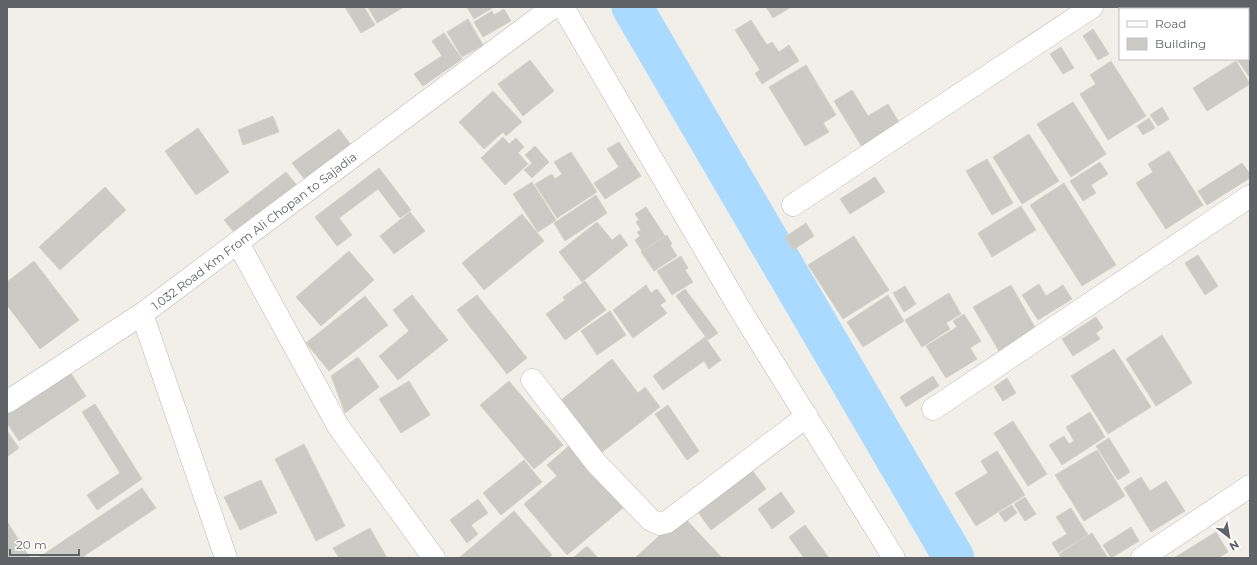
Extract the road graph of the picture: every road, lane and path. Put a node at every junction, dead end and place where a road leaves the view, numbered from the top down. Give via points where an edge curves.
1 (553, 7) edge
2 (563, 7) edge
3 (1092, 7) edge
4 (1250, 196) edge
5 (793, 205) dead end
6 (238, 243) junction
7 (142, 314) junction
8 (532, 380) dead end
9 (7, 402) edge
10 (933, 409) dead end
11 (807, 416) junction
12 (1250, 486) edge
13 (226, 558) edge
14 (434, 558) edge
15 (894, 558) edge
16 (1142, 558) edge

1 - 6 street, 1.032 Road Km From Ali Chopan to Sajadia
2 - 11 street via 741,311
3 - 5 street
4 - 10 street
6 - 7 street, 1.032 Road Km From Ali Chopan to Sajadia
6 - 14 street via 338,426
7 - 9 street
7 - 13 street, 1.032 Road Km From Ali Chopan to Sajadia
8 - 11 street via 596,463 651,520 659,524 667,522
11 - 15 street
12 - 16 street

